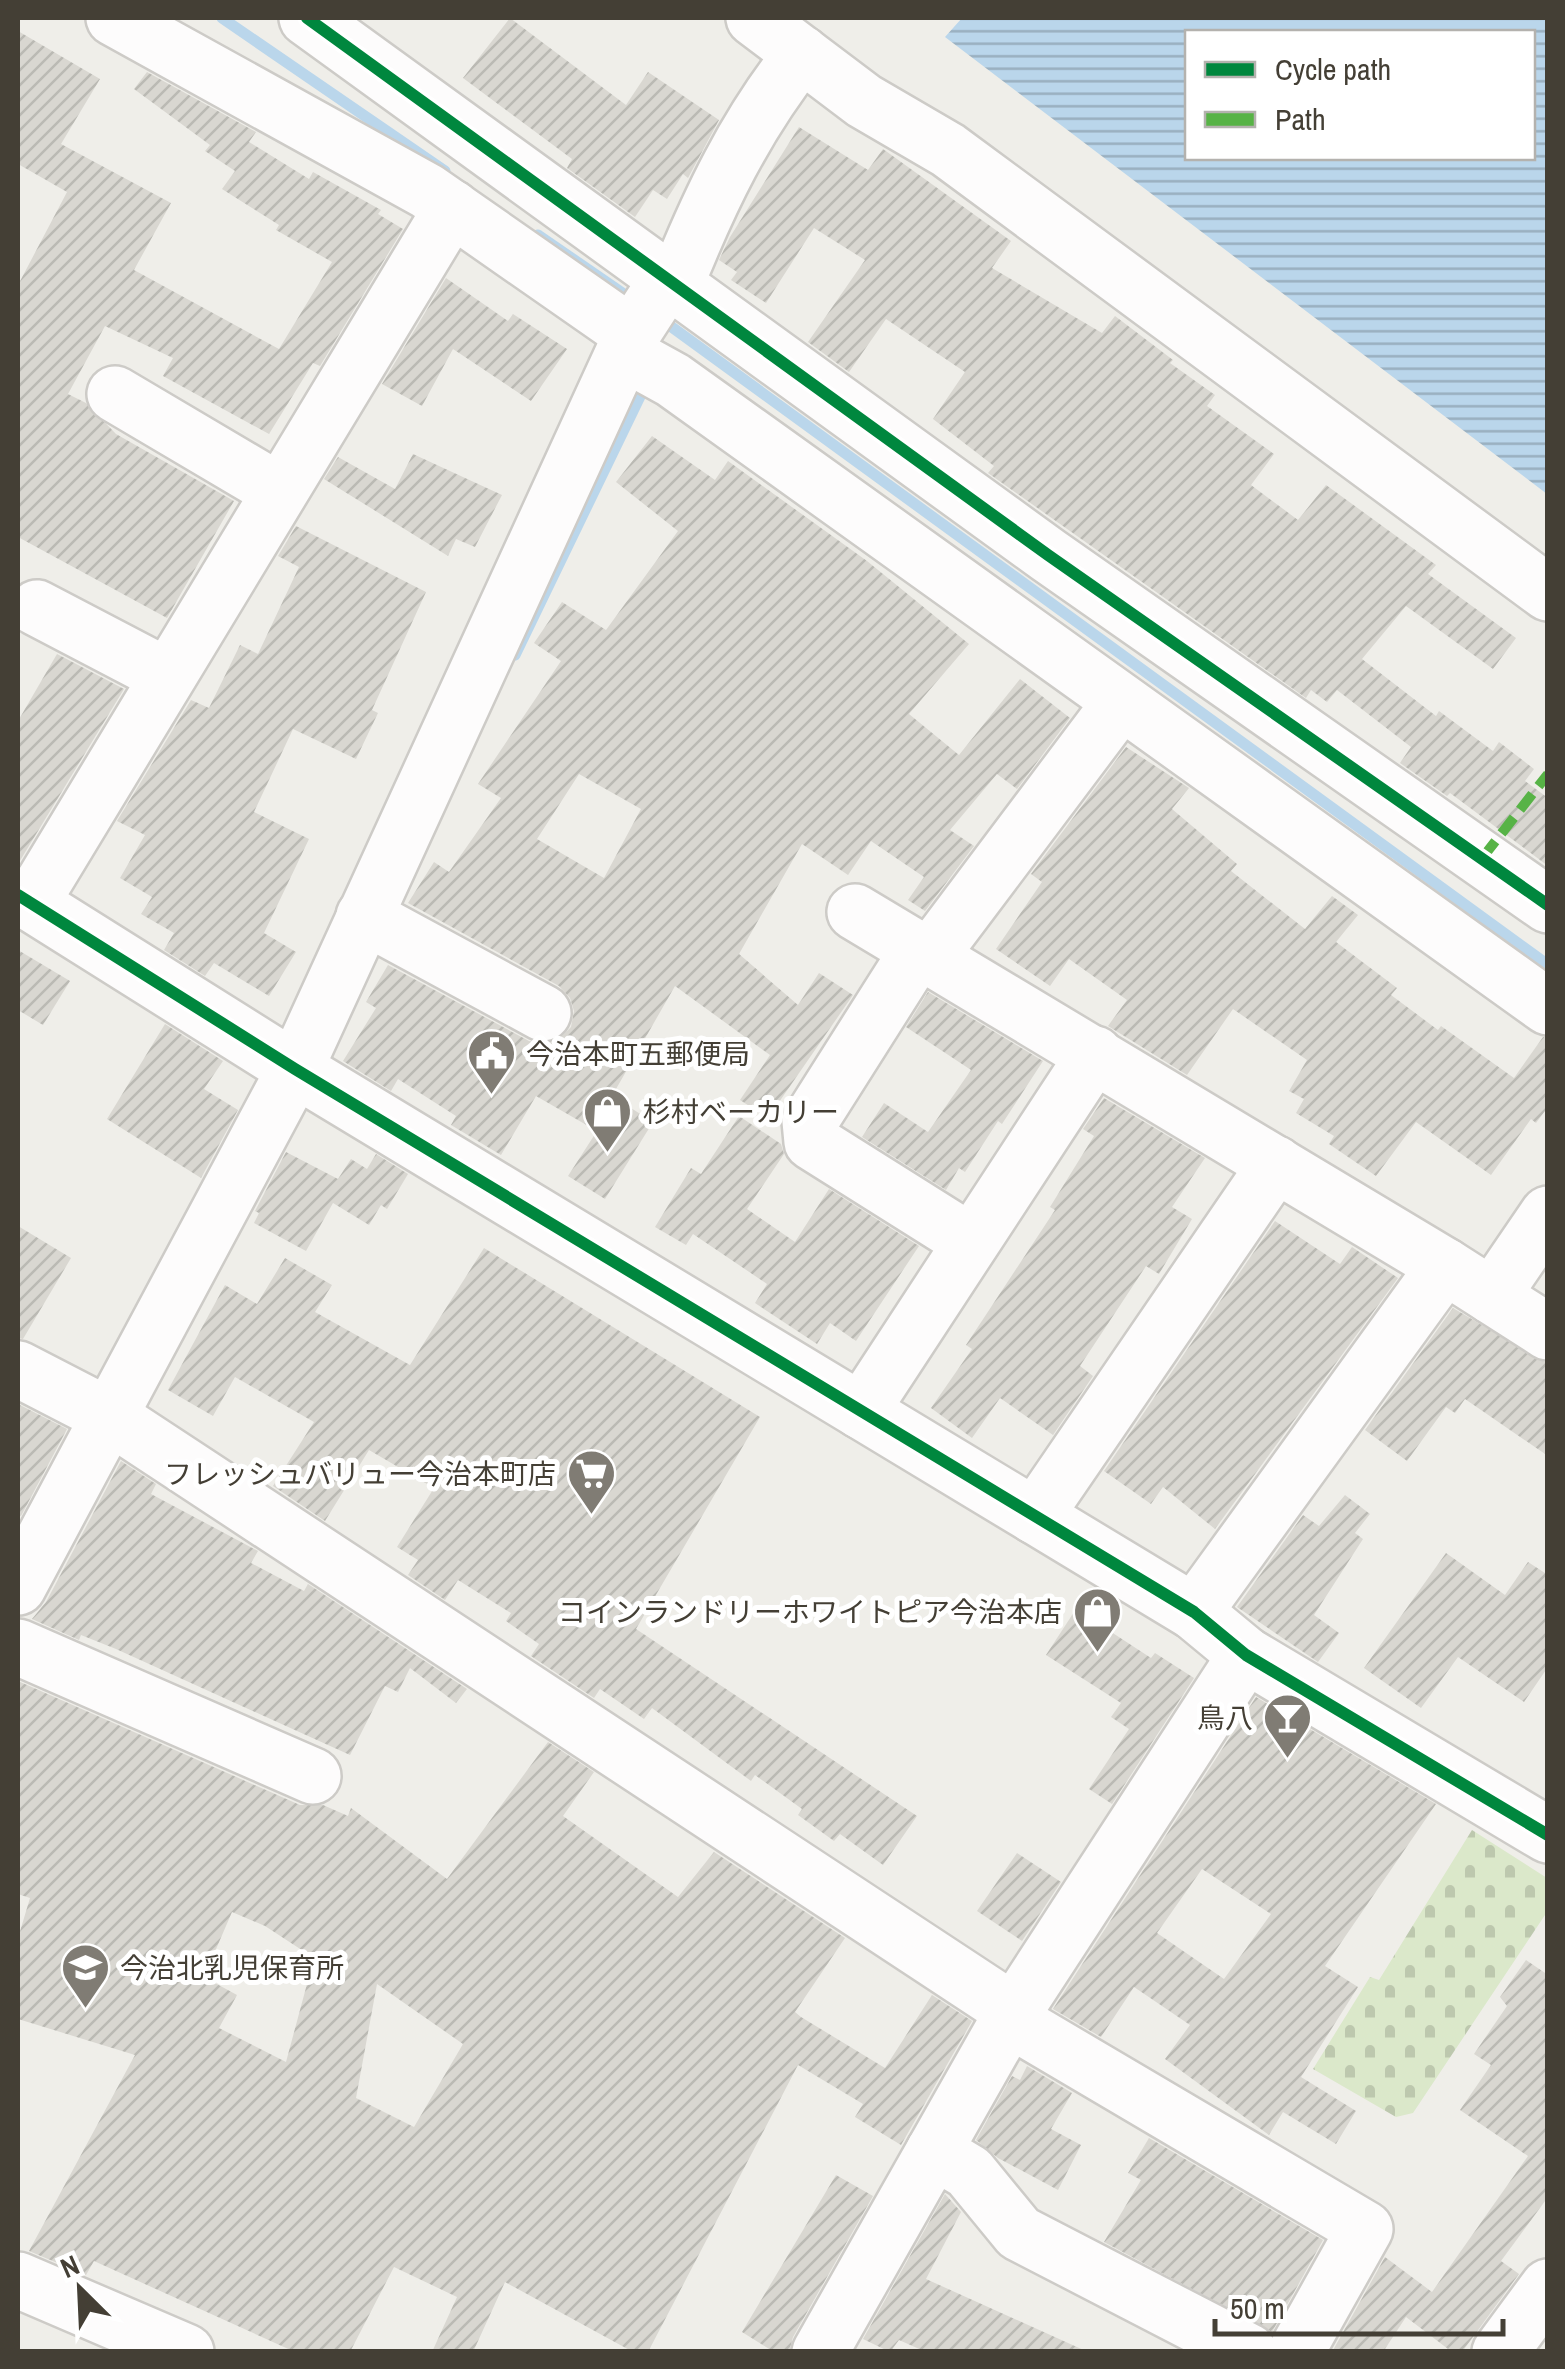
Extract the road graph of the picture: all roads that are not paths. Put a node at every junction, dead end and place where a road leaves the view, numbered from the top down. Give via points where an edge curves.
1 (114, 18) edge
2 (307, 18) edge
3 (754, 18) edge
4 (802, 54) junction
5 (452, 208) junction
6 (649, 312) junction
7 (116, 394) dead end
8 (279, 490) junction
9 (1548, 593) edge
10 (36, 608) dead end
11 (167, 676) junction
12 (1121, 702) junction
13 (1436, 881) junction
14 (24, 899) edge
15 (1548, 904) edge
16 (855, 912) dead end
17 (364, 916) junction
18 (925, 952) junction
19 (1548, 1008) edge
20 (543, 1013) dead end
21 (1094, 1054) junction
22 (295, 1069) junction
23 (1276, 1164) junction
24 (1548, 1214) edge
25 (972, 1242) junction
26 (1445, 1266) junction
27 (1492, 1296) junction
28 (1548, 1332) edge
29 (18, 1369) edge
30 (861, 1411) junction
31 (109, 1416) junction
32 (1034, 1516) junction
33 (18, 1587) edge
34 (1194, 1612) junction
35 (18, 1647) edge
36 (1246, 1655) junction
37 (313, 1776) dead end
38 (1548, 1835) edge
39 (1011, 2015) junction
40 (934, 2151) junction
41 (18, 2280) edge
42 (1548, 2287) edge
43 (186, 2352) edge
44 (820, 2352) edge
45 (1249, 2352) edge
46 (1296, 2352) edge
47 (1500, 2352) edge

1 - 5 street
2 - 6 street
3 - 4 street
4 - 6 street via 760,107
4 - 9 street via 864,101 948,150
5 - 6 street
5 - 8 street
6 - 12 street via 673,380
6 - 13 street via 1048,555
6 - 17 street
7 - 8 street
8 - 11 street
10 - 11 street
11 - 14 street
12 - 13 street
12 - 18 street
13 - 15 street
13 - 19 street
14 - 22 street
16 - 18 street
17 - 20 street
17 - 22 street
18 - 21 street
18 - 25 street via 810,1121 812,1142
21 - 23 street
21 - 25 street
22 - 30 street
22 - 31 street
23 - 26 street
23 - 32 street
24 - 27 street
25 - 30 street
26 - 27 street
26 - 34 street
27 - 28 street
29 - 31 street
30 - 32 street
31 - 33 street
31 - 39 street
32 - 34 street
34 - 36 street
35 - 37 street
36 - 38 street
36 - 39 street
39 - 40 street
39 - 46 street via 1365,2228
40 - 44 street
40 - 45 street via 968,2172 1019,2233
41 - 43 street
42 - 47 street

